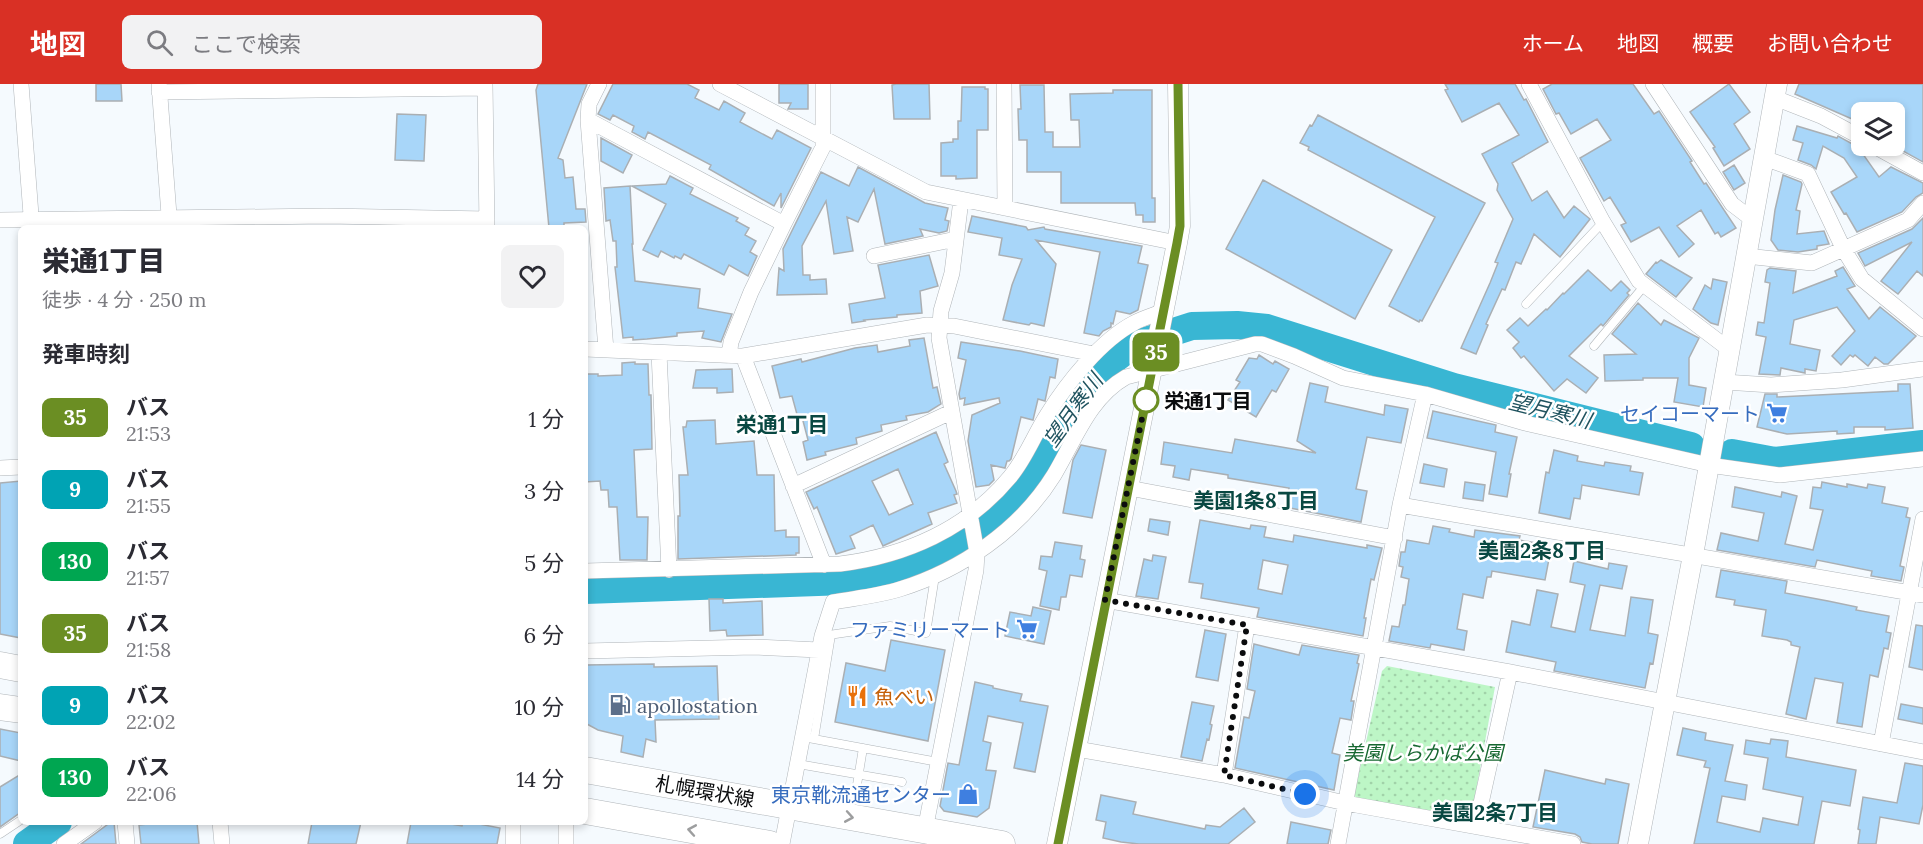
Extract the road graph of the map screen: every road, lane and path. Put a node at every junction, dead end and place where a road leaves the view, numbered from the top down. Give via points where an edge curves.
1 (21, 84) edge
2 (599, 84) edge
3 (720, 84) edge
4 (823, 84) edge
5 (1004, 84) edge
6 (1178, 84) edge
7 (1529, 84) edge
8 (1653, 84) edge
9 (485, 86) edge
10 (159, 88) edge
11 (271, 88) edge
12 (1776, 91) edge
13 (588, 120) junction
14 (1851, 132) edge
15 (824, 139) junction
16 (1892, 156) edge
17 (1764, 158) junction
18 (1923, 174) edge
19 (962, 200) junction
20 (1923, 203) edge
21 (1005, 208) junction
22 (1753, 219) junction
23 (0, 220) edge
24 (328, 222) edge
25 (1603, 222) junction
26 (170, 223) edge
27 (487, 223) edge
28 (32, 224) edge
29 (784, 224) junction
30 (956, 239) junction
31 (1177, 243) junction
32 (1844, 250) junction
33 (874, 256) dead end
34 (1746, 256) junction
35 (1645, 285) junction
36 (1526, 304) dead end
37 (1163, 315) junction
38 (940, 325) junction
39 (1923, 329) edge
40 (1594, 346) dead end
41 (588, 349) edge
42 (606, 350) junction
43 (1730, 350) junction
44 (659, 353) junction
45 (1094, 354) junction
46 (736, 356) junction
47 (1153, 363) junction
48 (1923, 369) edge
49 (1724, 382) junction
50 (1425, 394) junction
51 (951, 412) junction
52 (1923, 459) edge
53 (1709, 465) junction
54 (18, 467) edge
55 (0, 468) edge
56 (793, 486) junction
57 (1129, 488) junction
58 (1400, 505) junction
59 (1923, 519) edge
60 (970, 520) junction
61 (1395, 538) junction
62 (976, 548) junction
63 (1693, 555) junction
64 (824, 565) junction
65 (669, 570) junction
66 (588, 571) edge
67 (935, 576) junction
68 (1917, 594) edge
69 (1105, 600) junction
70 (1247, 625) junction
71 (824, 640) junction
72 (1375, 646) junction
73 (588, 651) edge
74 (0, 665) edge
75 (18, 668) edge
76 (1510, 672) junction
77 (1664, 703) junction
78 (0, 707) edge
79 (18, 710) edge
80 (809, 738) junction
81 (1881, 744) junction
82 (863, 748) junction
83 (1077, 749) junction
84 (1923, 752) edge
85 (938, 762) junction
86 (798, 764) junction
87 (588, 771) edge
88 (859, 775) junction
89 (1224, 775) junction
90 (902, 782) dead end
91 (856, 791) dead end
92 (1345, 803) junction
93 (789, 806) junction
94 (588, 812) edge
95 (18, 822) edge
96 (91, 825) edge
97 (125, 825) edge
98 (220, 825) edge
99 (513, 825) edge
100 (566, 825) edge
101 (1476, 826) junction
102 (925, 830) junction
103 (0, 834) edge
104 (64, 844) edge
105 (127, 844) edge
106 (222, 844) edge
107 (513, 844) edge
108 (566, 844) edge
109 (770, 844) edge
110 (782, 844) edge
111 (1002, 844) edge
112 (1058, 844) edge
113 (1338, 844) edge
114 (1574, 844) edge
115 (1638, 844) edge

1 - 28 street
2 - 13 street via 589,104
3 - 15 street
4 - 15 street
5 - 21 street
6 - 31 street
7 - 25 street
8 - 22 street via 1732,204
9 - 11 street
9 - 27 street
10 - 11 street
10 - 26 street
12 - 14 street
12 - 17 street
13 - 29 street
13 - 42 street
15 - 19 street via 926,192
15 - 29 street
16 - 18 street
17 - 22 street
17 - 32 street via 1808,174
19 - 21 street
19 - 30 street
20 - 32 street via 1908,220
21 - 31 street
22 - 34 street
23 - 28 street
24 - 26 street
24 - 27 street
25 - 35 street
25 - 36 lane
26 - 28 street
29 - 46 street via 731,342
30 - 33 street
30 - 38 street
31 - 37 street
32 - 34 street via 1812,263
32 - 39 street via 1862,279
34 - 43 street
35 - 40 lane
35 - 43 street
37 - 45 street via 1128,326
37 - 47 street
38 - 45 street
38 - 46 street
38 - 51 street
41 - 42 street
42 - 44 street
43 - 49 street
44 - 46 street
44 - 65 street
45 - 60 street via 1046,416 1011,476
46 - 56 street
47 - 50 street via 1262,344 1343,378
47 - 57 street
47 - 62 street via 1113,384 1091,410 1038,496 1012,525
48 - 49 street via 1772,385
49 - 53 street
50 - 53 street via 1525,423
50 - 58 street
51 - 56 street
51 - 60 street
52 - 53 street via 1780,475
53 - 63 street
54 - 55 street
56 - 64 street
57 - 61 street
57 - 69 street
58 - 61 street
58 - 63 street
59 - 68 street
60 - 62 street
60 - 64 street via 913,547 858,562
61 - 72 street
62 - 67 street via 965,561
62 - 85 street via 976,570
63 - 68 street
63 - 77 street
64 - 65 street
65 - 66 street
67 - 71 street via 899,590 833,602
67 - 71 lane via 926,633 890,626
68 - 81 street
69 - 70 street
69 - 83 street
70 - 72 street
70 - 89 street
71 - 73 street via 754,647
71 - 80 street
72 - 76 street
72 - 92 street
74 - 75 main road
76 - 77 street
76 - 101 street
77 - 81 street
77 - 115 street
78 - 79 main road
80 - 82 lane
80 - 86 street
81 - 84 street
82 - 85 lane
82 - 88 lane
83 - 89 street
83 - 112 street
85 - 102 street
86 - 88 lane
86 - 93 street
87 - 93 main road, 札幌環状線
88 - 90 lane
88 - 91 lane
89 - 92 street
92 - 101 street
92 - 113 street
93 -> 102 main road, 札幌環状線
93 - 110 street
109 -> 94 main road, 札幌環状線
95 - 103 lane
96 - 104 street
97 - 105 street
98 - 106 street
99 - 107 street
100 - 108 street
101 - 114 street
102 - 111 main road, 札幌環状線

